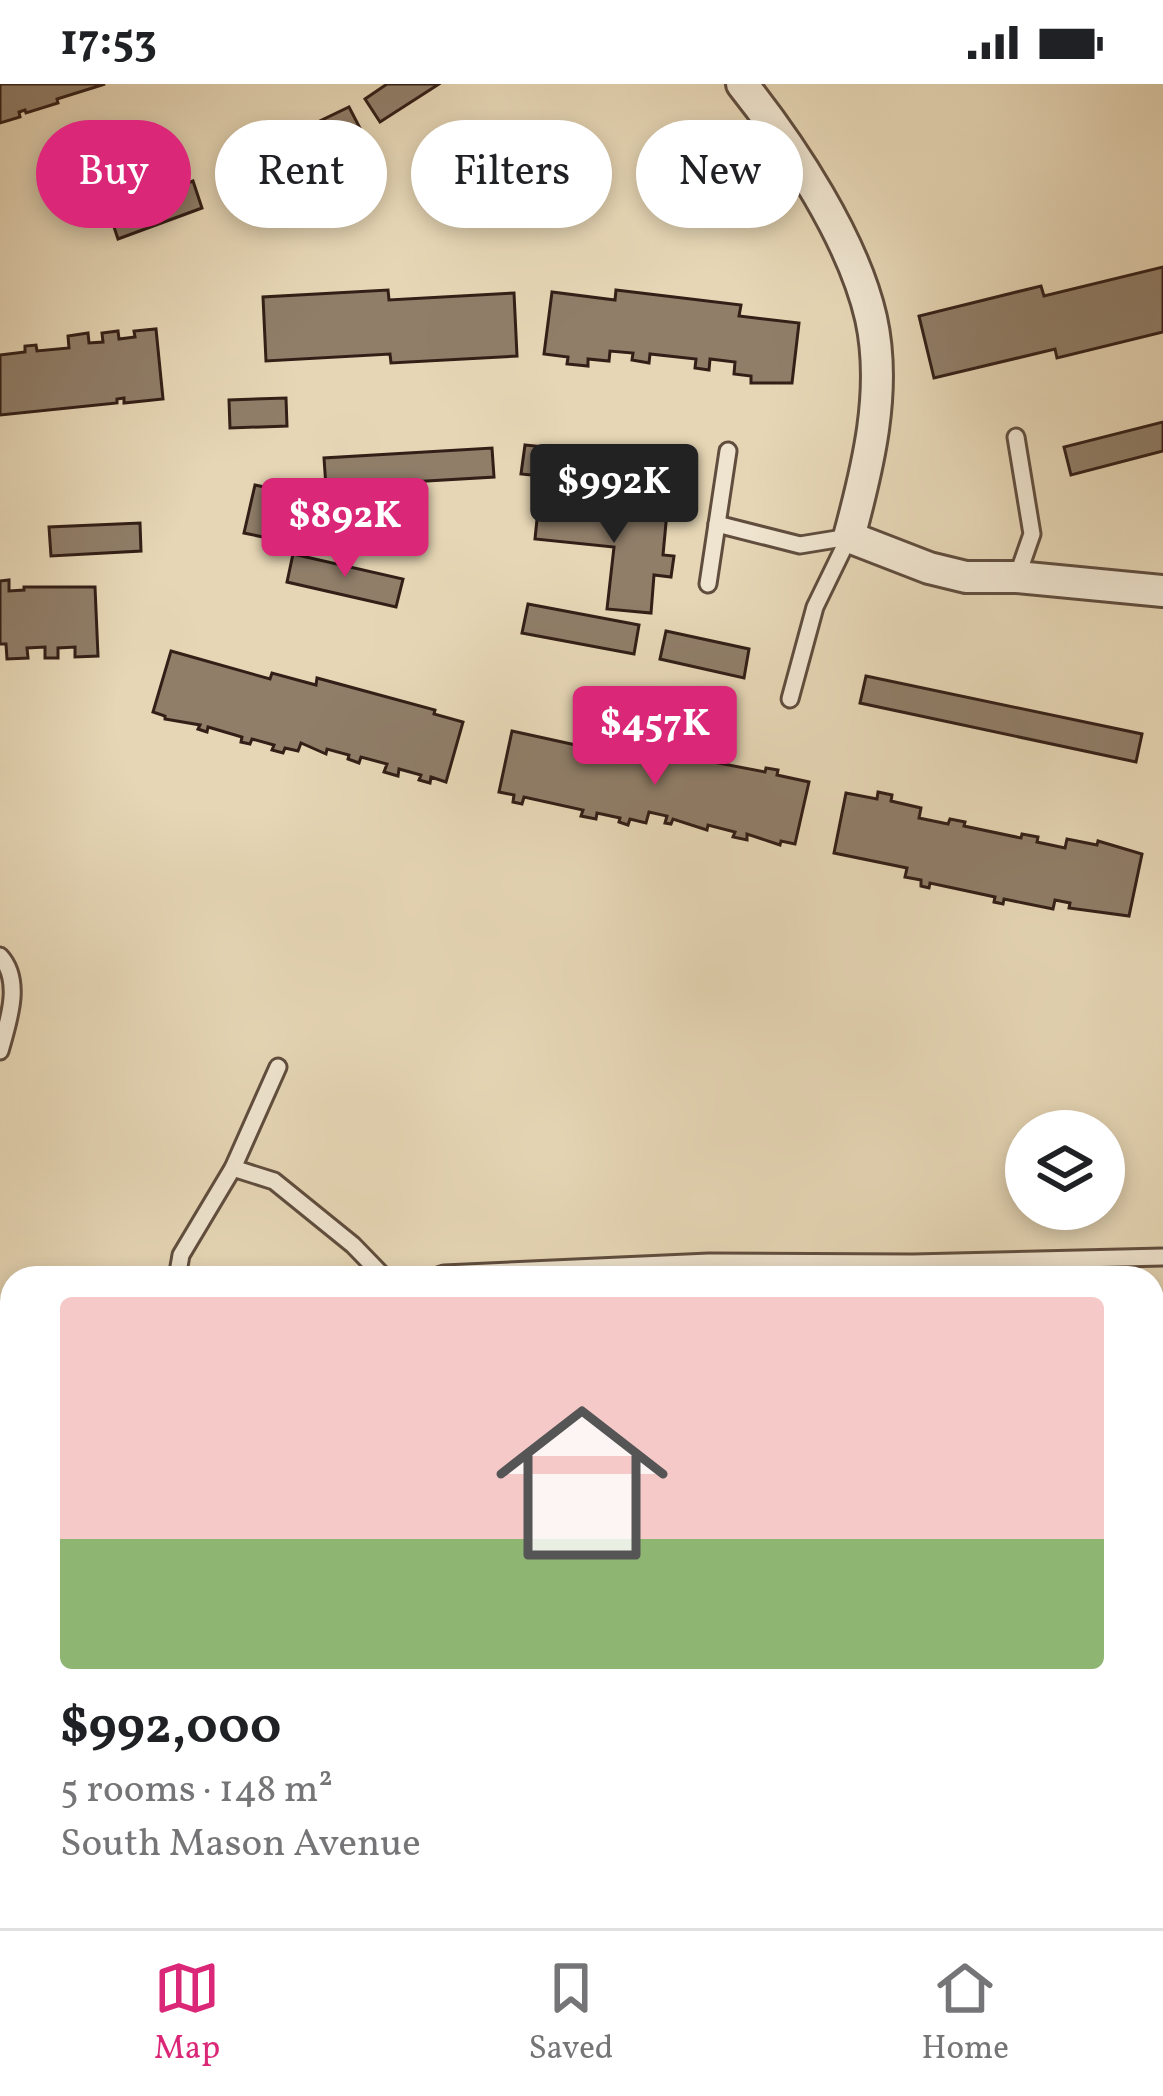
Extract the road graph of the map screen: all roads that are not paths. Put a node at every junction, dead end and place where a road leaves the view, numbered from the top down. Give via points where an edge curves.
1 (742, 84) edge
2 (1016, 437) dead end
3 (728, 451) dead end
4 (717, 524) junction
5 (849, 537) junction
6 (1017, 577) junction
7 (708, 584) dead end
8 (1163, 591) edge
9 (790, 699) dead end
10 (0, 956) edge
11 (0, 1051) edge
12 (278, 1067) dead end
13 (233, 1168) junction
14 (1163, 1257) edge
15 (179, 1266) edge
16 (373, 1266) edge
17 (621, 1266) edge

1 - 5 street via 824,207 871,318 874,412
2 - 6 lane via 1032,533
3 - 4 lane
4 - 5 lane via 800,545
4 - 7 lane
5 - 6 street via 966,578
5 - 9 lane via 814,607
6 - 8 street
10 - 11 lane via 12,992
12 - 13 lane
13 - 15 lane
13 - 16 lane via 274,1181
14 - 17 lane

